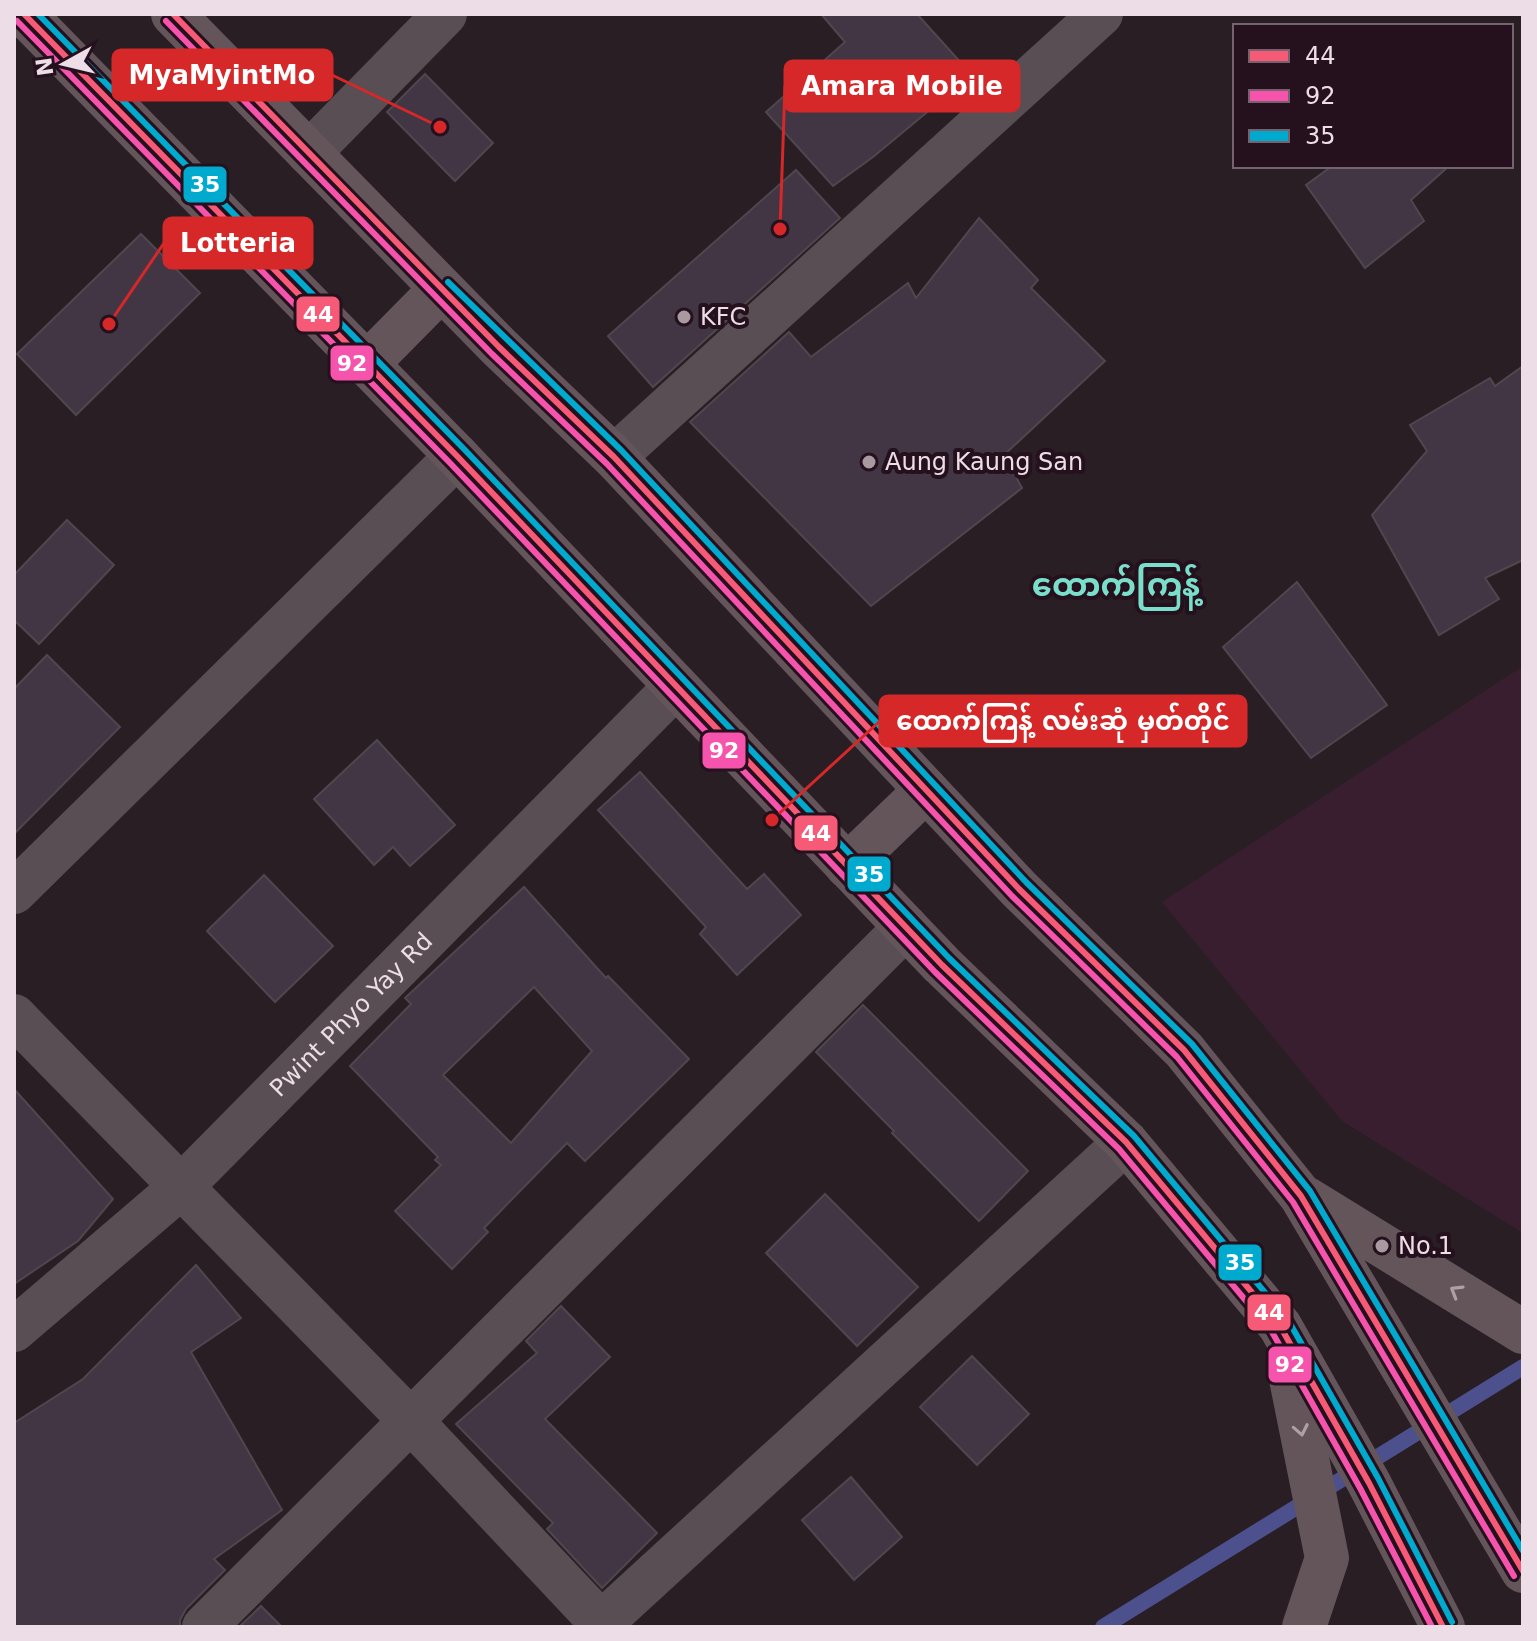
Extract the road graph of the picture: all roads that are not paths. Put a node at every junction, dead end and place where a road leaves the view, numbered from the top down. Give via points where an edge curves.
1 (24, 14) edge
2 (173, 14) edge
3 (445, 14) edge
4 (1101, 14) edge
5 (309, 153) junction
6 (441, 289) junction
7 (367, 364) junction
8 (457, 456) junction
9 (614, 457) junction
10 (676, 686) junction
11 (926, 790) junction
12 (847, 866) junction
13 (14, 892) edge
14 (906, 927) junction
15 (14, 1016) edge
16 (1126, 1142) junction
17 (181, 1187) junction
18 (1301, 1196) junction
19 (1280, 1326) junction
20 (14, 1330) edge
21 (1523, 1332) edge
22 (411, 1421) junction
23 (1523, 1571) edge
24 (601, 1626) edge
25 (204, 1627) edge
26 (1304, 1627) edge
27 (1443, 1627) edge

1 - 7 highway
2 - 5 highway
3 - 5 street
4 - 9 street
5 - 6 highway
6 - 7 highway
6 - 9 highway
7 - 8 highway
8 - 10 highway
8 - 13 street
9 - 11 highway
10 - 12 highway
10 - 17 street, Pwint Phyo Yay Rd
11 - 12 highway
11 - 18 highway via 1184,1050
12 - 14 highway
14 - 16 highway
14 - 22 street
15 - 17 street
16 - 19 highway
16 - 24 street
17 - 20 street, Pwint Phyo Yay Rd
17 - 22 street
21 -> 18 highway
18 - 23 highway
19 -> 26 highway via 1327,1558
19 - 27 highway
22 - 24 street
22 - 25 street

